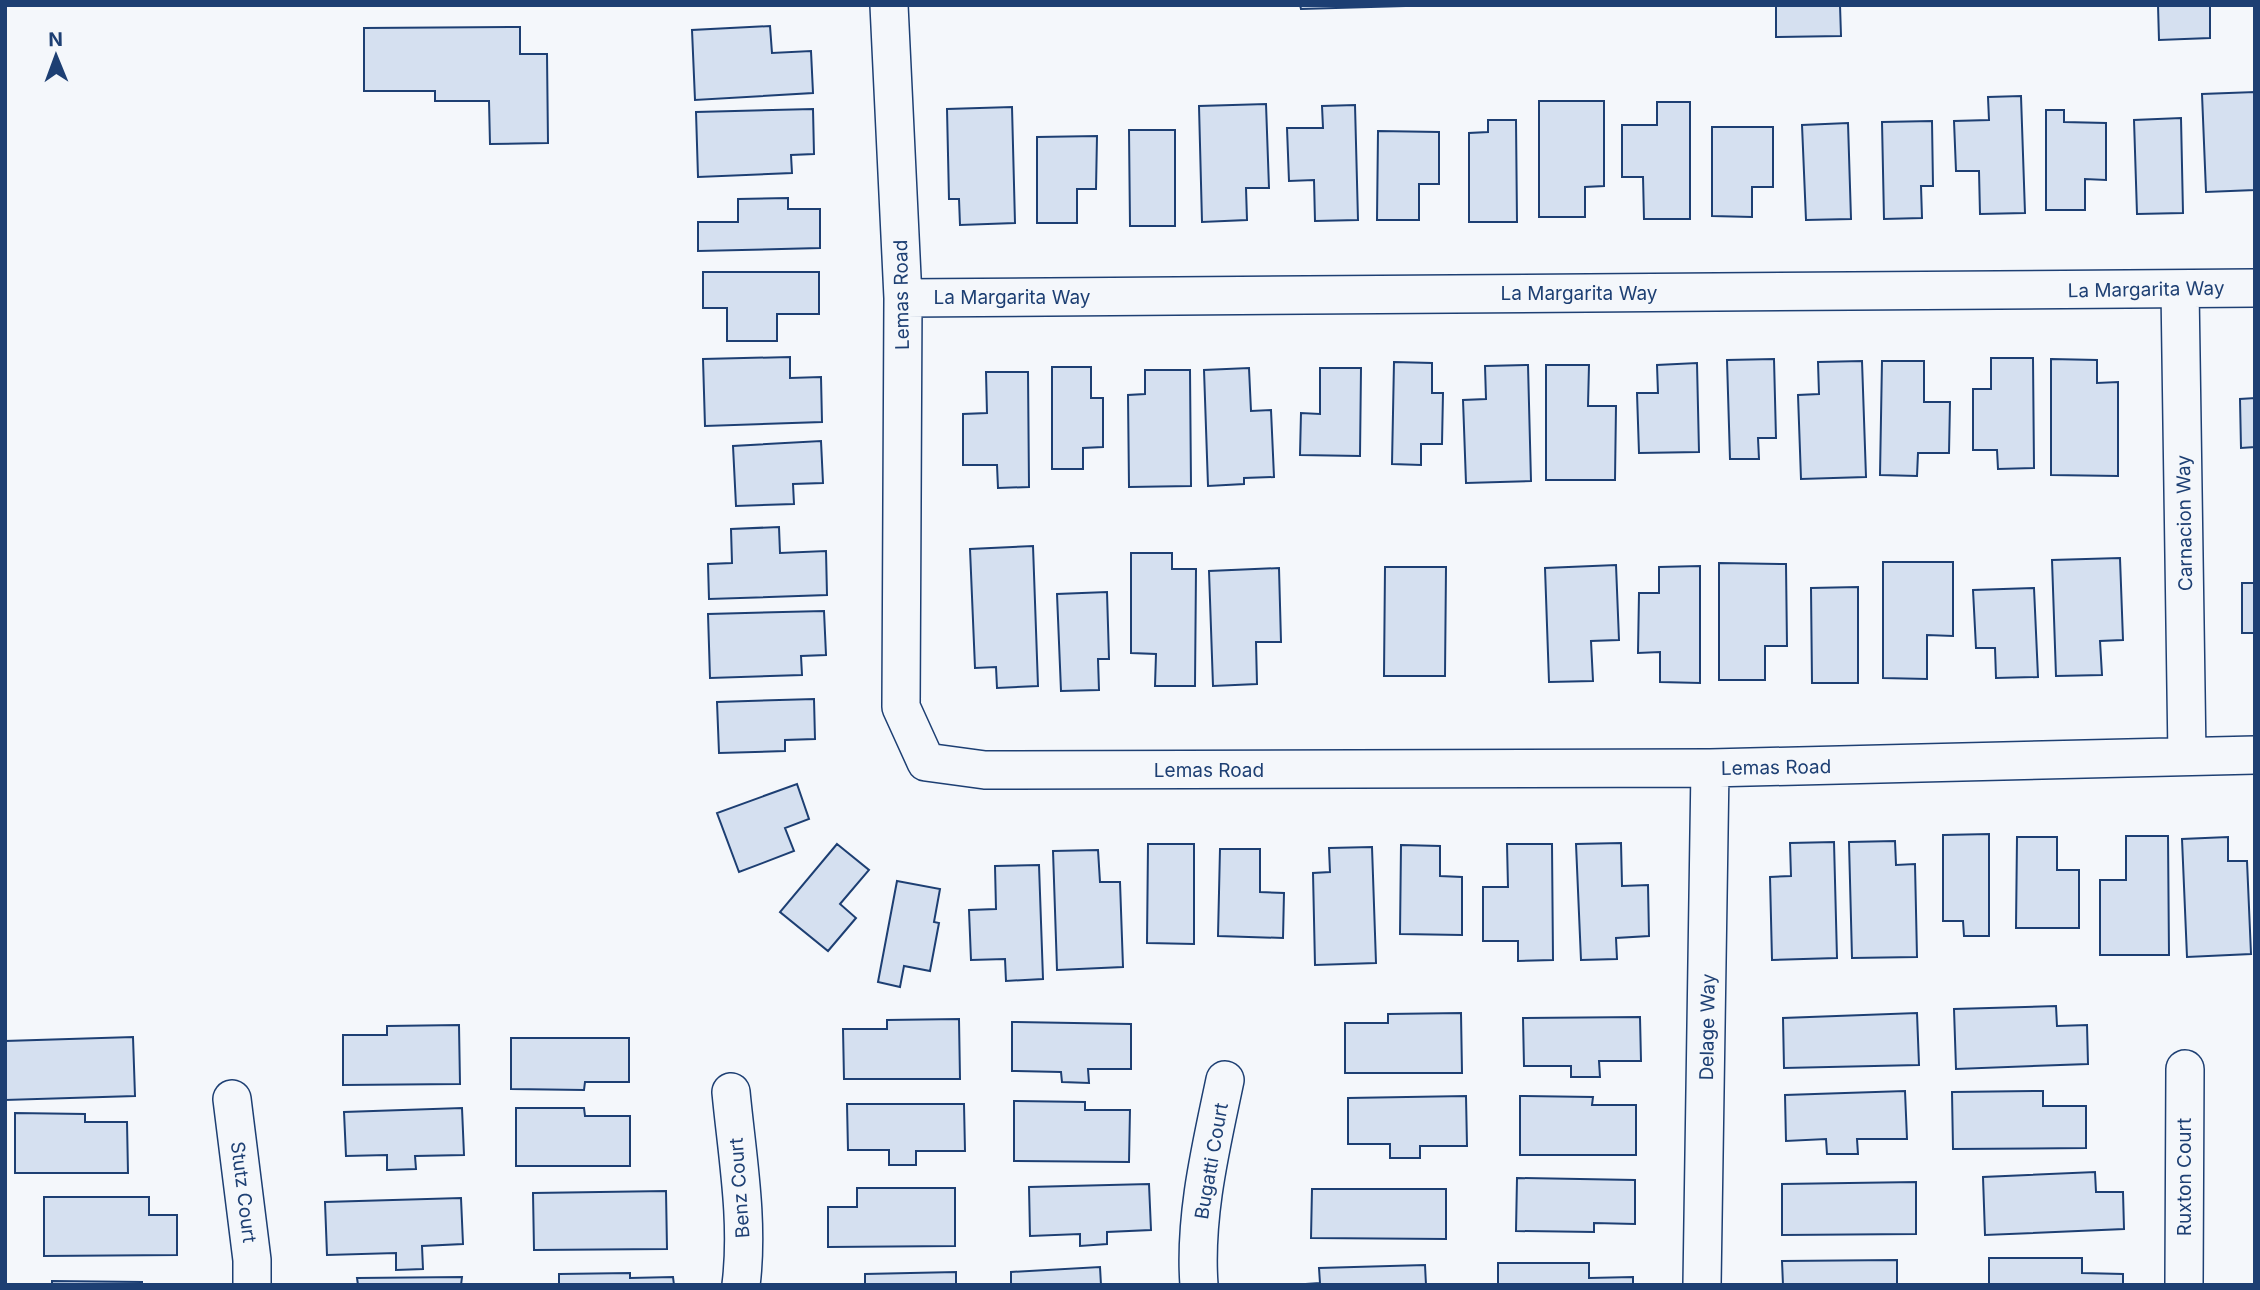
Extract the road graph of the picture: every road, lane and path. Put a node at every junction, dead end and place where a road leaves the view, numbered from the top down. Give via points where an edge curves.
1 (889, 5) edge
2 (2255, 288) edge
3 (2180, 289) junction
4 (903, 298) junction
5 (2255, 755) edge
6 (2187, 756) junction
7 (1710, 768) junction
8 (2185, 1069) dead end
9 (1225, 1080) dead end
10 (731, 1092) dead end
11 (232, 1099) dead end
12 (252, 1285) edge
13 (741, 1285) edge
14 (1199, 1285) edge
15 (1702, 1285) edge
16 (2184, 1285) edge

1 - 4 street, Lemas Road
2 - 3 street, La Margarita Way
3 - 4 street, La Margarita Way
3 - 6 street, Carnacion Way
4 - 7 street, Lemas Road via 901,708 926,762 985,770
5 - 6 street, Lemas Road
6 - 7 street, Lemas Road
7 - 15 street, Delage Way
8 - 16 street, Ruxton Court
9 - 14 street, Bugatti Court via 1205,1178
10 - 13 street, Benz Court via 743,1216
11 - 12 street, Stutz Court

